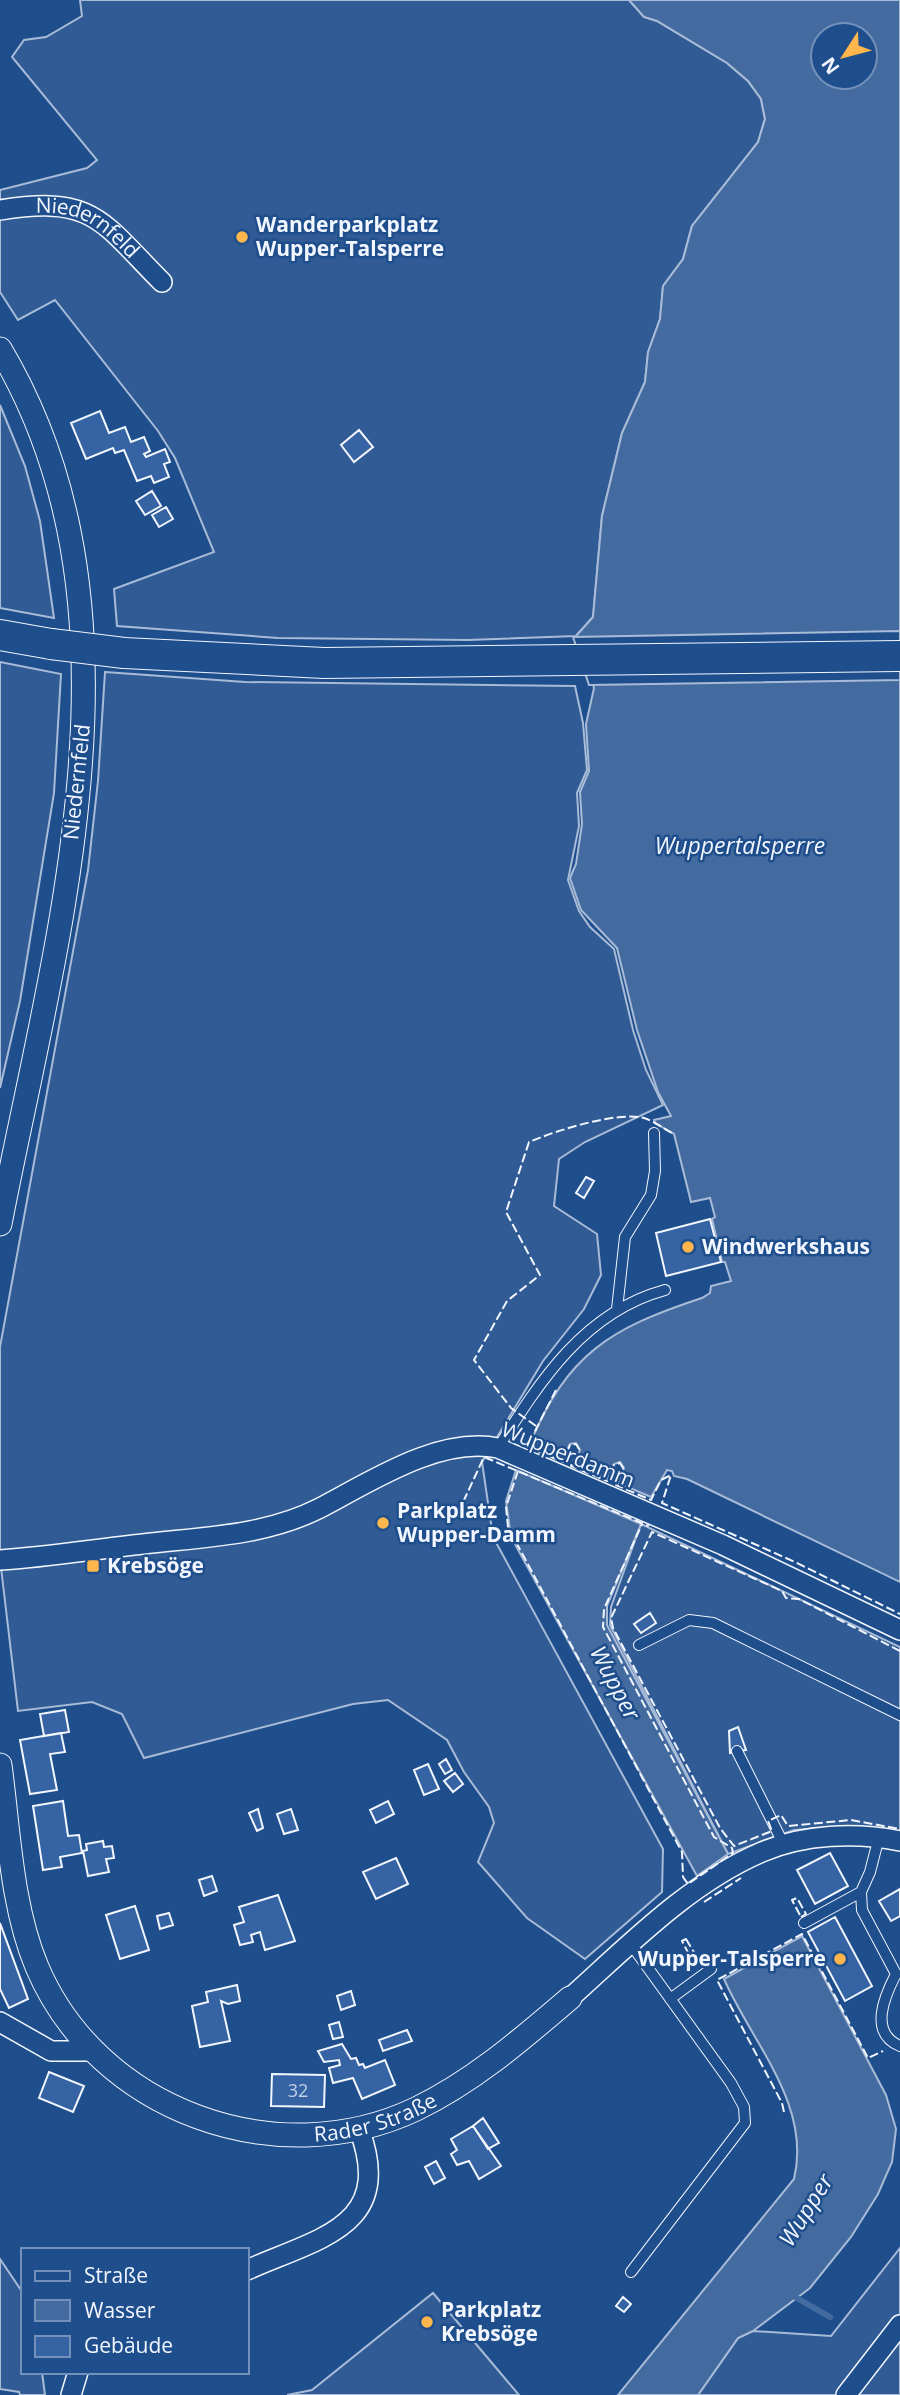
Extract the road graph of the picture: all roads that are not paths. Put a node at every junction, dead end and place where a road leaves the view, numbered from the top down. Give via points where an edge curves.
1 (0, 210) edge
2 (162, 282) dead end
3 (0, 349) edge
4 (0, 635) edge
5 (900, 656) edge
6 (654, 1133) dead end
7 (0, 1224) edge
8 (665, 1290) dead end
9 (617, 1309) junction
10 (498, 1448) junction
11 (0, 1560) edge
12 (900, 1630) edge
13 (639, 1645) dead end
14 (900, 1715) edge
15 (737, 1751) dead end
16 (0, 1765) edge
17 (879, 1837) junction
18 (900, 1841) edge
19 (784, 1846) junction
20 (861, 1892) junction
21 (804, 1923) dead end
22 (630, 1943) junction
23 (710, 1969) dead end
24 (570, 1998) joint
25 (670, 1999) junction
26 (0, 2022) edge
27 (900, 2046) edge
28 (95, 2051) junction
29 (359, 2129) junction
30 (248, 2270) edge
31 (631, 2272) dead end
32 (900, 2325) edge
33 (77, 2374) edge
34 (71, 2395) edge
35 (846, 2395) edge

1 - 2 street, Niedernfeld via 68,206 86,211
3 - 7 street, Niedernfeld via 35,419 66,520 80,617 84,724 68,868
4 - 5 main road, bridge via 124,653 282,662
6 - 9 lane via 651,1195 625,1237
8 - 9 lane
9 - 10 lane via 561,1357
10 - 11 street, Wupperdamm via 472,1446 404,1465 318,1509 256,1530
10 - 12 street, Wupperdamm via 824,1591
13 - 14 lane via 689,1620 713,1623
15 - 19 lane
16 - 28 street, Rader Straße via 30,1948 50,1991
17 - 18 street, Rader Straße
17 - 19 street, Rader Straße via 853,1835
17 - 20 lane
19 - 22 street, Rader Straße via 763,1851 698,1890
20 - 21 lane
20 - 27 lane via 862,1910 896,1974 880,2012 885,2033
22 - 24 street, Rader Straße
22 - 25 lane
23 - 25 lane
24 - 29 street, Rader Straße via 456,2087 416,2109
25 - 31 lane via 731,2083 744,2107 745,2123
26 - 28 street via 51,2050
28 - 29 street, Rader Straße via 155,2098 211,2124 270,2134
29 - 30 street via 370,2167 368,2192 359,2210 336,2230
32 - 35 street
33 - 34 street

